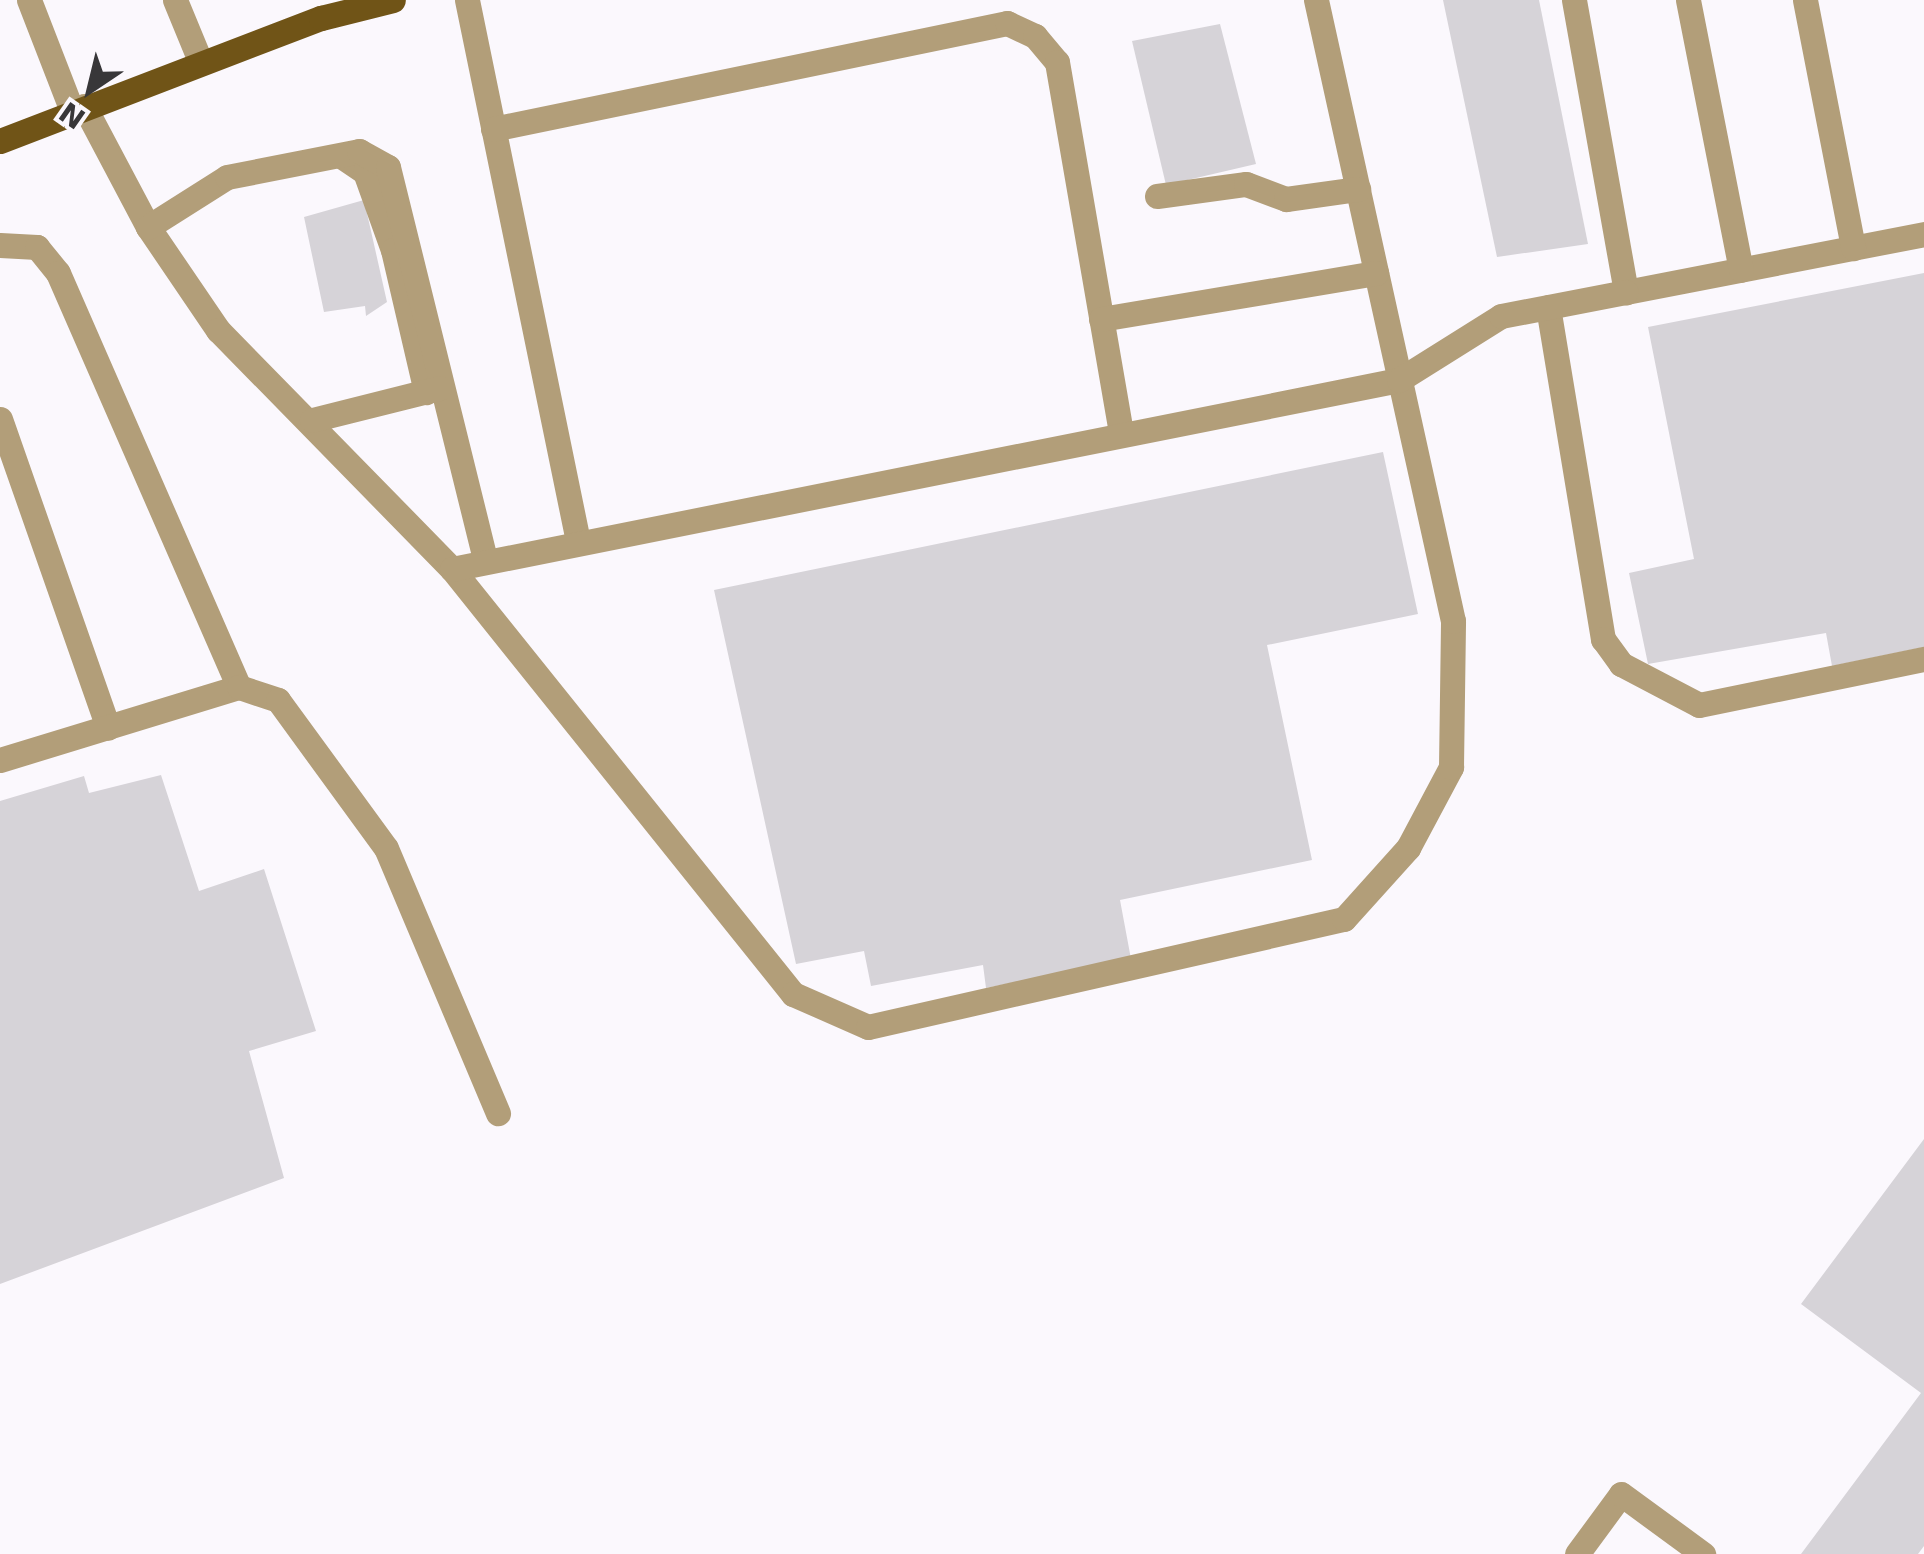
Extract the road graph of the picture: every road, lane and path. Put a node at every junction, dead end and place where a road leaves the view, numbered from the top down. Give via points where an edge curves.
1 (29, 0) edge
2 (175, 0) edge
3 (393, 0) edge
4 (466, 0) edge
5 (1316, 0) edge
6 (1574, 0) edge
7 (1688, 0) edge
8 (1804, 0) edge
9 (318, 9) edge
10 (201, 63) junction
11 (78, 109) junction
12 (493, 129) junction
13 (0, 141) edge
14 (1358, 189) junction
15 (1157, 196) dead end
16 (148, 228) junction
17 (1924, 234) edge
18 (0, 245) edge
19 (1853, 248) junction
20 (1741, 270) junction
21 (1376, 273) junction
22 (1626, 292) junction
23 (1548, 307) junction
24 (1101, 319) junction
25 (1399, 380) junction
26 (435, 390) junction
27 (0, 419) edge
28 (312, 420) junction
29 (1121, 434) junction
30 (578, 541) junction
31 (485, 558) junction
32 (452, 568) junction
33 (1924, 659) edge
34 (239, 687) junction
35 (108, 728) junction
36 (0, 760) edge
37 (498, 1114) dead end
38 (1577, 1554) edge
39 (1703, 1554) edge

1 - 11 lane
2 - 10 lane
3 - 9 main road
4 - 12 lane
5 - 14 lane
6 - 22 lane
7 - 20 lane
8 - 19 lane
9 - 10 main road
10 - 11 main road
11 - 13 main road
11 - 16 lane
12 - 24 lane via 1008,23 1035,36 1056,62
12 - 30 lane
14 - 15 lane via 1286,199 1246,184
14 - 21 lane
16 - 26 lane via 227,177 358,151 388,168
16 - 28 lane via 218,330
17 - 19 lane
18 - 34 lane via 36,247 58,272
19 - 20 lane
20 - 22 lane
21 - 24 lane
21 - 25 lane
22 - 23 lane
23 - 25 lane via 1501,316
23 - 33 lane via 1603,639 1622,664 1699,705
24 - 29 lane
25 - 29 lane
25 - 32 lane via 1453,621 1451,767 1408,848 1344,920 868,1027 793,994
26 - 28 lane
26 - 31 lane
27 - 35 lane
28 - 32 lane
29 - 30 lane
30 - 31 lane
31 - 32 lane
34 - 35 lane
34 - 37 lane via 278,700 386,848
35 - 36 lane
38 - 39 lane via 1622,1494

